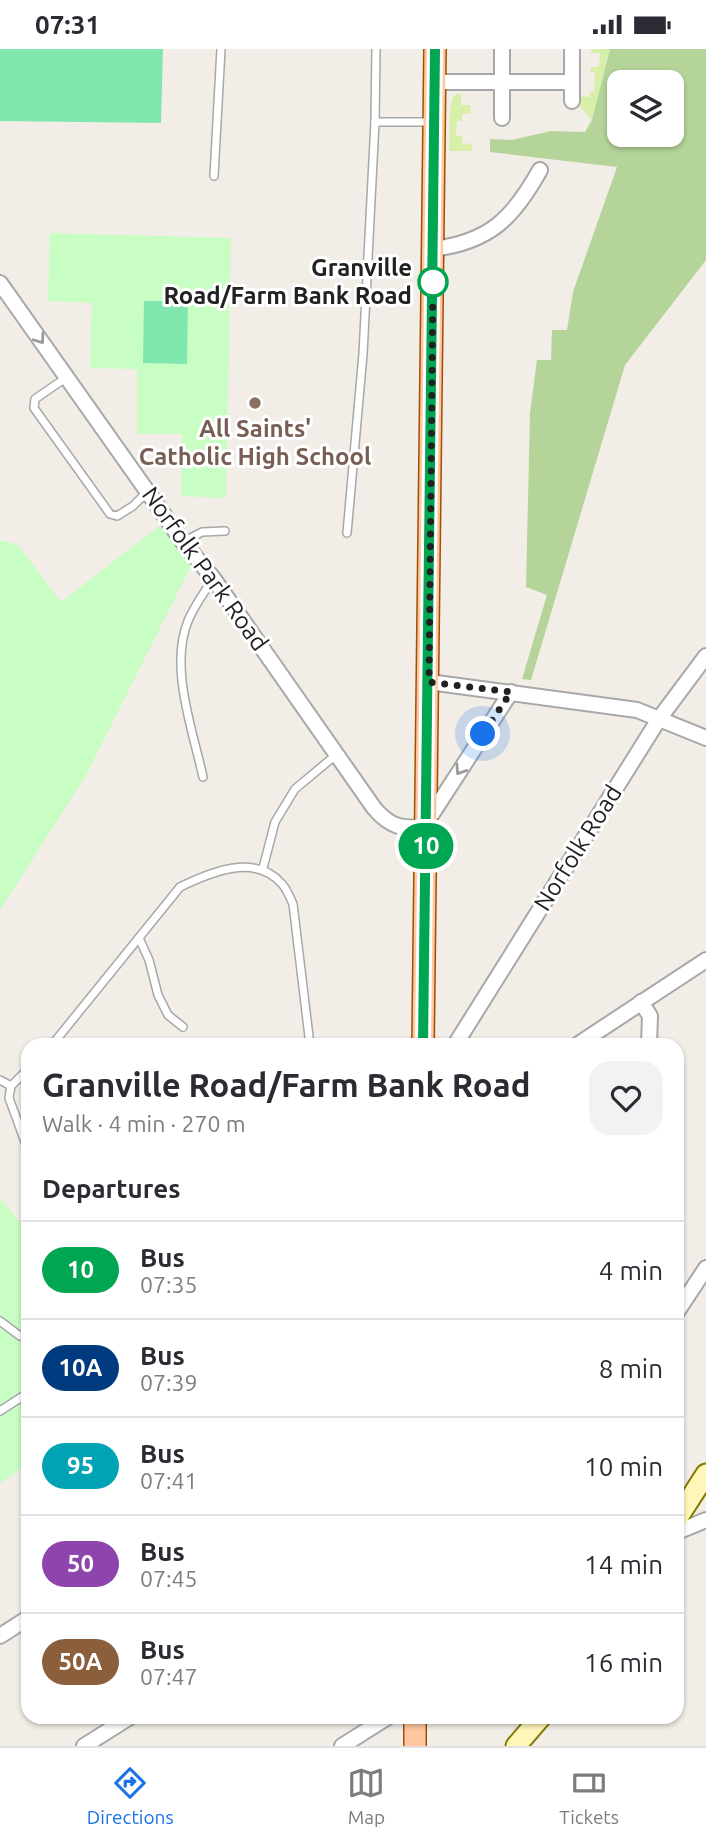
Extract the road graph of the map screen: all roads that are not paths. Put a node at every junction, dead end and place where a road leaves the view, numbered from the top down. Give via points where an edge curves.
1 (221, 49) edge
2 (376, 49) edge
3 (435, 49) edge
4 (502, 49) edge
5 (572, 49) edge
6 (435, 82) junction
7 (502, 82) junction
8 (571, 82) junction
9 (572, 101) dead end
10 (502, 118) dead end
11 (375, 122) junction
12 (435, 122) junction
13 (540, 170) dead end
14 (215, 176) dead end
15 (433, 249) junction
16 (0, 283) edge
17 (67, 377) junction
18 (149, 491) junction
19 (225, 531) dead end
20 (347, 533) dead end
21 (183, 542) junction
22 (213, 579) junction
23 (706, 656) edge
24 (429, 682) junction
25 (511, 692) junction
26 (659, 719) junction
27 (706, 739) edge
28 (337, 754) junction
29 (203, 777) dead end
30 (426, 825) junction
31 (263, 868) junction
32 (139, 938) junction
33 (706, 960) edge
34 (641, 1002) junction
35 (183, 1027) dead end
36 (57, 1038) edge
37 (309, 1038) edge
38 (423, 1038) edge
39 (458, 1038) edge
40 (587, 1038) edge
41 (649, 1038) edge
42 (21, 1076) edge
43 (0, 1080) edge
44 (11, 1087) junction
45 (21, 1131) edge
46 (706, 1268) edge
47 (684, 1301) edge
48 (0, 1321) edge
49 (21, 1336) edge
50 (21, 1398) edge
51 (0, 1411) edge
52 (706, 1474) edge
53 (684, 1509) edge
54 (706, 1520) edge
55 (684, 1529) edge
56 (21, 1622) edge
57 (0, 1636) edge
58 (119, 1724) edge
59 (377, 1724) edge
60 (415, 1724) edge
61 (535, 1724) edge
62 (83, 1746) edge
63 (342, 1746) edge
64 (415, 1746) edge
65 (516, 1746) edge

1 - 14 lane
2 - 11 lane
3 - 6 main road
4 - 7 street
5 - 8 street
6 - 7 street
6 - 12 main road
7 - 8 street
7 - 10 street
8 - 9 street
11 - 12 lane
11 - 20 lane via 363,354
12 - 15 main road
13 - 15 street via 522,203 491,231 463,244
15 - 24 main road
16 -> 17 street, Norfolk Park Road
17 - 18 street, Norfolk Park Road
17 - 18 lane via 35,399 34,408 41,419 110,514 117,516
18 - 21 street, Norfolk Park Road
19 - 21 lane via 202,532
21 - 22 street, Norfolk Park Road
22 - 28 street, Norfolk Park Road
22 - 29 lane via 188,622 181,651 181,676
23 - 26 street, Norfolk Road
24 - 25 street
24 - 30 main road
25 - 26 street via 637,710
25 -> 30 street
26 - 27 street
26 - 39 street, Norfolk Road
28 - 30 street, Norfolk Park Road via 382,817 396,827
28 - 31 lane via 295,789 275,822
30 - 38 main road
31 - 32 lane via 210,872 180,887
31 - 37 lane via 283,884 293,904
32 - 35 lane via 158,995 168,1015
32 - 36 lane
33 - 34 street
34 - 40 street
34 - 41 street via 650,1016
42 - 44 lane
43 - 44 lane
44 - 45 lane via 9,1098
46 - 47 street
48 - 49 lane
50 - 51 lane
52 - 53 main road
54 - 55 street
56 - 57 street
58 - 62 street
59 - 63 street
60 - 64 main road
61 - 65 main road

